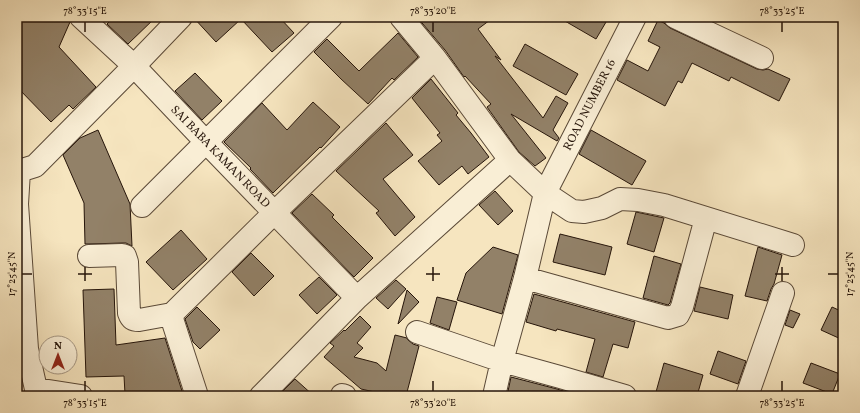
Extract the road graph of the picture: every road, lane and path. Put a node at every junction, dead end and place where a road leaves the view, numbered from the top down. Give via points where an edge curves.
1 (81, 17) edge
2 (181, 17) edge
3 (331, 17) edge
4 (402, 17) edge
5 (635, 17) edge
6 (675, 17) edge
7 (435, 58) junction
8 (762, 58) dead end
9 (134, 66) junction
10 (206, 142) junction
11 (510, 160) junction
12 (18, 170) edge
13 (545, 193) junction
14 (17, 204) edge
15 (142, 206) dead end
16 (274, 213) junction
17 (706, 218) junction
18 (793, 245) dead end
19 (89, 256) dead end
20 (524, 278) junction
21 (782, 293) dead end
22 (357, 298) junction
23 (172, 314) junction
24 (417, 332) dead end
25 (22, 348) edge
26 (502, 361) junction
27 (81, 396) edge
28 (197, 396) edge
29 (261, 396) edge
30 (494, 396) edge
31 (625, 396) edge
32 (747, 396) edge

1 - 9 street, SAI BABA KAMAN ROAD
2 - 9 street
3 - 10 street
4 - 7 street
5 - 13 street, ROAD NUMBER 16
6 - 8 street
7 - 11 street
7 - 16 street
9 - 10 street, SAI BABA KAMAN ROAD
9 - 12 street via 35,166
10 - 15 street
10 - 16 street, SAI BABA KAMAN ROAD
11 - 13 street
11 - 22 street
12 - 14 street
13 - 17 street via 572,211 584,212 602,208 620,199 664,205
13 - 20 street, ROAD NUMBER 16
14 - 25 street
16 - 22 street, SAI BABA KAMAN ROAD
16 - 23 street
17 - 18 street
17 - 20 street via 678,315 668,318
19 - 23 street via 125,256 130,318 139,320
20 - 26 street, ROAD NUMBER 16
21 - 32 street
22 - 29 street
23 - 28 street
24 - 26 street
25 - 27 street via 36,389
26 - 30 street, ROAD NUMBER 16
26 - 31 street

